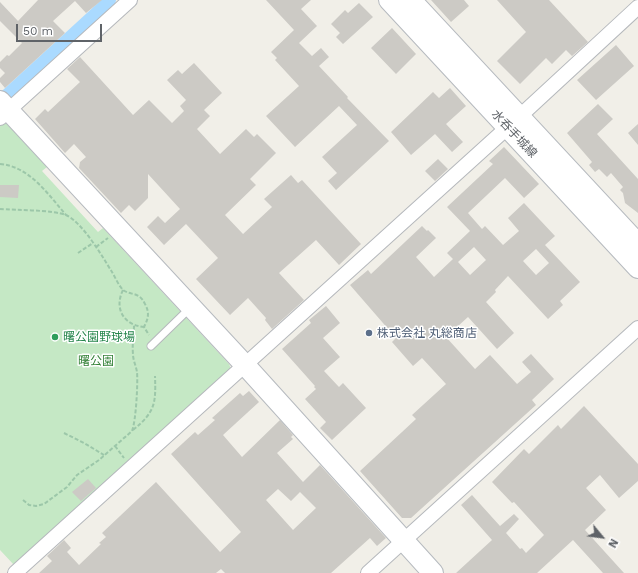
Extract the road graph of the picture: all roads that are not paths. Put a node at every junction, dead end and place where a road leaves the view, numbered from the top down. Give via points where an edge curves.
1 (130, 0) edge
2 (389, 0) edge
3 (411, 0) edge
4 (638, 7) edge
5 (3, 110) edge
6 (513, 122) junction
7 (638, 244) edge
8 (638, 268) edge
9 (191, 307) junction
10 (638, 328) edge
11 (151, 346) dead end
12 (245, 365) junction
13 (403, 541) junction
14 (15, 573) edge
15 (368, 573) edge
16 (433, 573) edge

1 - 5 street
2 - 6 main road, 水呑手城線
3 - 6 main road, 水呑手城線
4 - 6 street
5 - 9 main road
6 - 7 main road, 水呑手城線
6 - 8 main road, 水呑手城線
6 - 12 street
9 - 11 lane
9 - 12 main road
10 - 13 street
12 - 13 main road
12 - 14 street
13 - 15 street
13 - 16 main road

